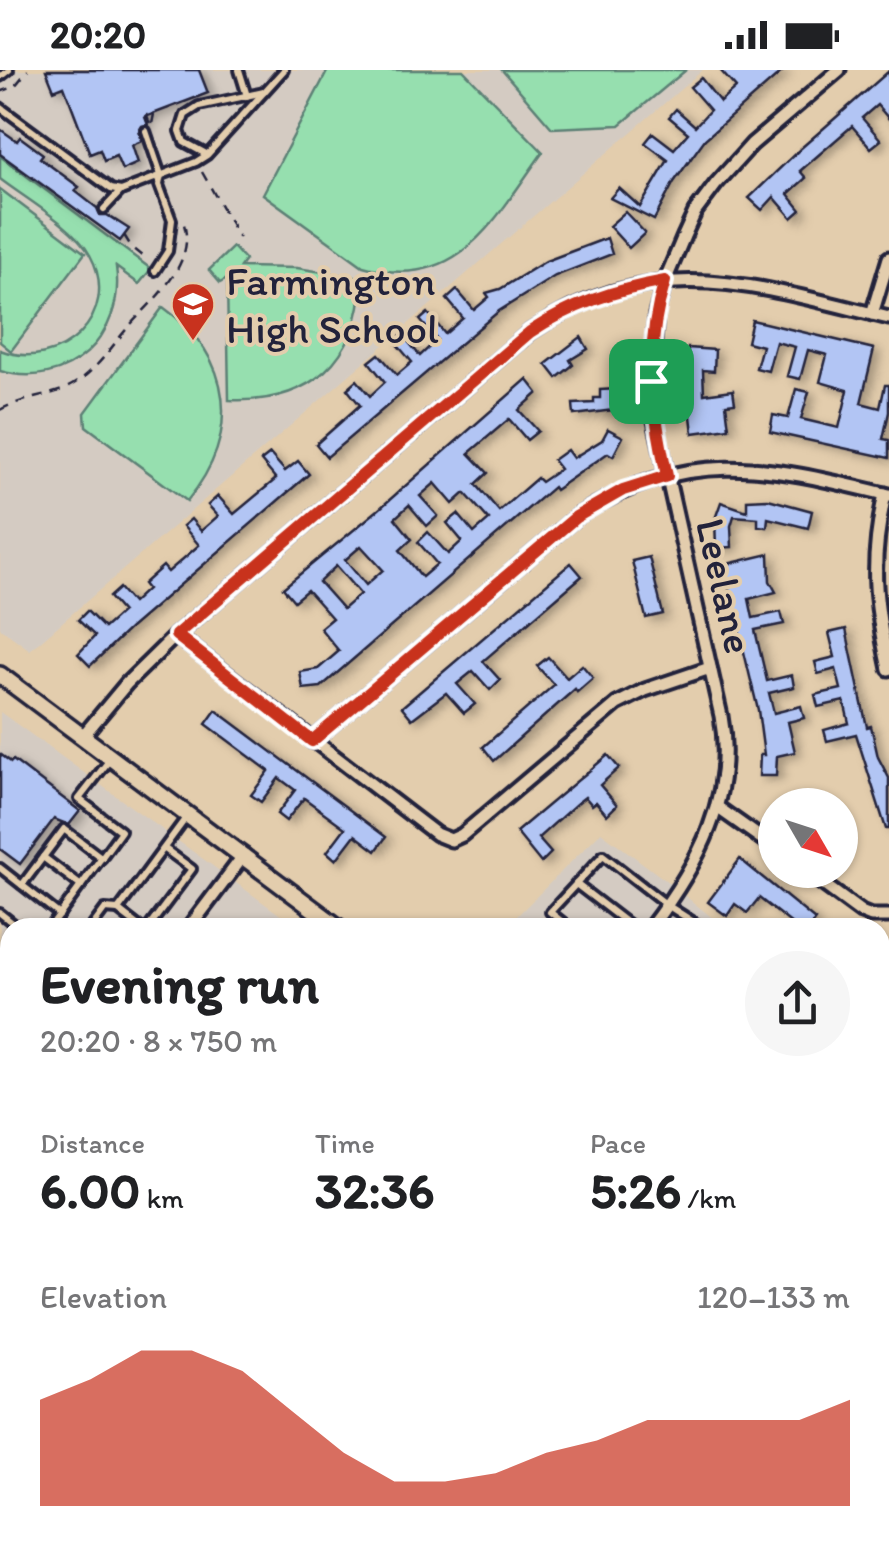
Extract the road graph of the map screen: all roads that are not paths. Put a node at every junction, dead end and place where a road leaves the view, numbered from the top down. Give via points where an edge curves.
1 (10, 70) edge
2 (239, 70) edge
3 (284, 70) edge
4 (839, 70) edge
5 (0, 76) edge
6 (265, 92) junction
7 (247, 96) junction
8 (0, 107) edge
9 (148, 128) road end
10 (207, 155) junction
11 (162, 175) junction
12 (121, 191) junction
13 (104, 208) dead end
14 (889, 258) edge
15 (156, 270) road end
16 (665, 281) junction
17 (872, 314) junction
18 (889, 318) edge
19 (667, 476) junction
20 (887, 494) edge
21 (176, 635) junction
22 (710, 668) junction
23 (889, 669) edge
24 (0, 675) edge
25 (82, 736) junction
26 (312, 741) junction
27 (112, 757) junction
28 (717, 807) junction
29 (188, 814) junction
30 (758, 836) edge
31 (165, 849) junction
32 (244, 855) junction
33 (43, 857) junction
34 (102, 858) junction
35 (0, 868) edge
36 (576, 884) junction
37 (22, 885) junction
38 (81, 886) junction
39 (828, 888) edge
40 (667, 905) junction
41 (118, 910) junction
42 (60, 915) junction
43 (889, 916) edge
44 (58, 918) edge
45 (98, 918) edge
46 (130, 918) edge
47 (152, 918) edge
48 (197, 918) edge
49 (327, 918) edge
50 (558, 918) edge
51 (620, 918) edge
52 (657, 918) edge
53 (687, 918) edge

1 - 5 lane
2 - 7 lane
3 - 6 lane
4 - 16 street, Leelane via 716,184
6 - 7 lane
6 - 10 lane
7 - 10 lane via 185,115 184,142
8 - 12 lane
9 - 11 lane
10 - 11 lane
11 - 12 lane
11 - 15 lane via 158,185 172,233
12 - 13 lane
14 - 17 street
16 - 17 street via 761,286
16 - 19 street, Leelane via 651,381
16 - 21 street via 594,298 530,332
17 - 18 street
19 - 20 street via 759,467
19 - 22 street, Leelane
19 - 26 street via 623,490 576,517
20 - 23 street via 874,590
21 - 25 street
21 - 26 street
22 - 26 street via 617,704 451,840
22 - 28 street, Leelane via 725,734
24 - 25 main road
25 - 27 main road
27 - 29 main road
27 - 34 lane via 78,799 121,832
28 - 30 street
28 - 40 street, Leelane
29 - 31 lane
29 - 32 main road
31 - 41 lane
31 - 47 lane via 192,869
32 - 48 street
32 - 49 main road
33 - 34 lane via 64,829
33 - 37 lane
33 - 38 lane
34 - 38 lane
35 - 37 lane
36 - 40 lane via 603,855
36 - 50 lane via 550,912
36 - 51 lane
37 - 42 lane
38 - 42 lane
39 - 43 street via 861,912
40 - 52 street, Leelane
40 - 53 lane
41 - 45 lane via 105,909
41 - 46 lane
42 - 44 lane

